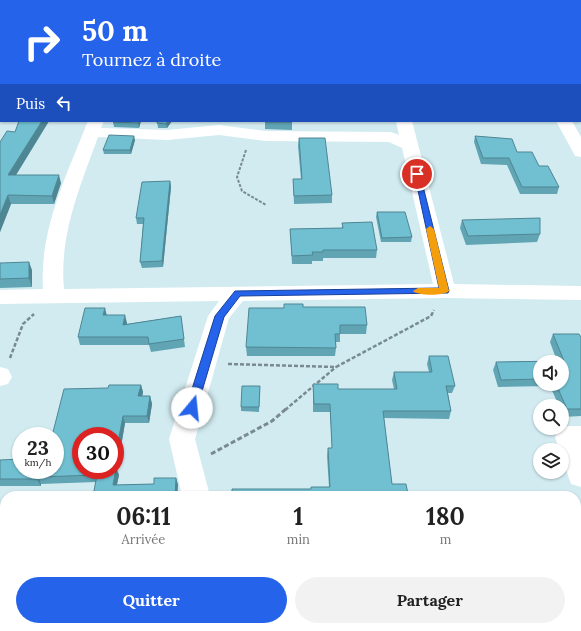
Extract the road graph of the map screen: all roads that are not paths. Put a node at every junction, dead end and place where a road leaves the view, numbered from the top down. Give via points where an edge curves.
1 (404, 122) edge
2 (565, 122) edge
3 (93, 127) edge
4 (410, 145) junction
5 (581, 152) edge
6 (444, 291) junction
7 (238, 293) junction
8 (581, 293) edge
9 (54, 295) junction
10 (0, 297) edge
11 (581, 437) edge
12 (581, 475) edge
13 (195, 491) edge

1 - 4 street
2 - 5 street
3 - 4 street via 167,135 219,130 266,136 391,137
3 - 9 street via 59,220 52,271
4 - 6 street
6 - 7 street
6 - 8 street
7 - 9 street
7 - 13 street via 219,316 182,439
9 - 10 street
11 - 12 street via 568,437

